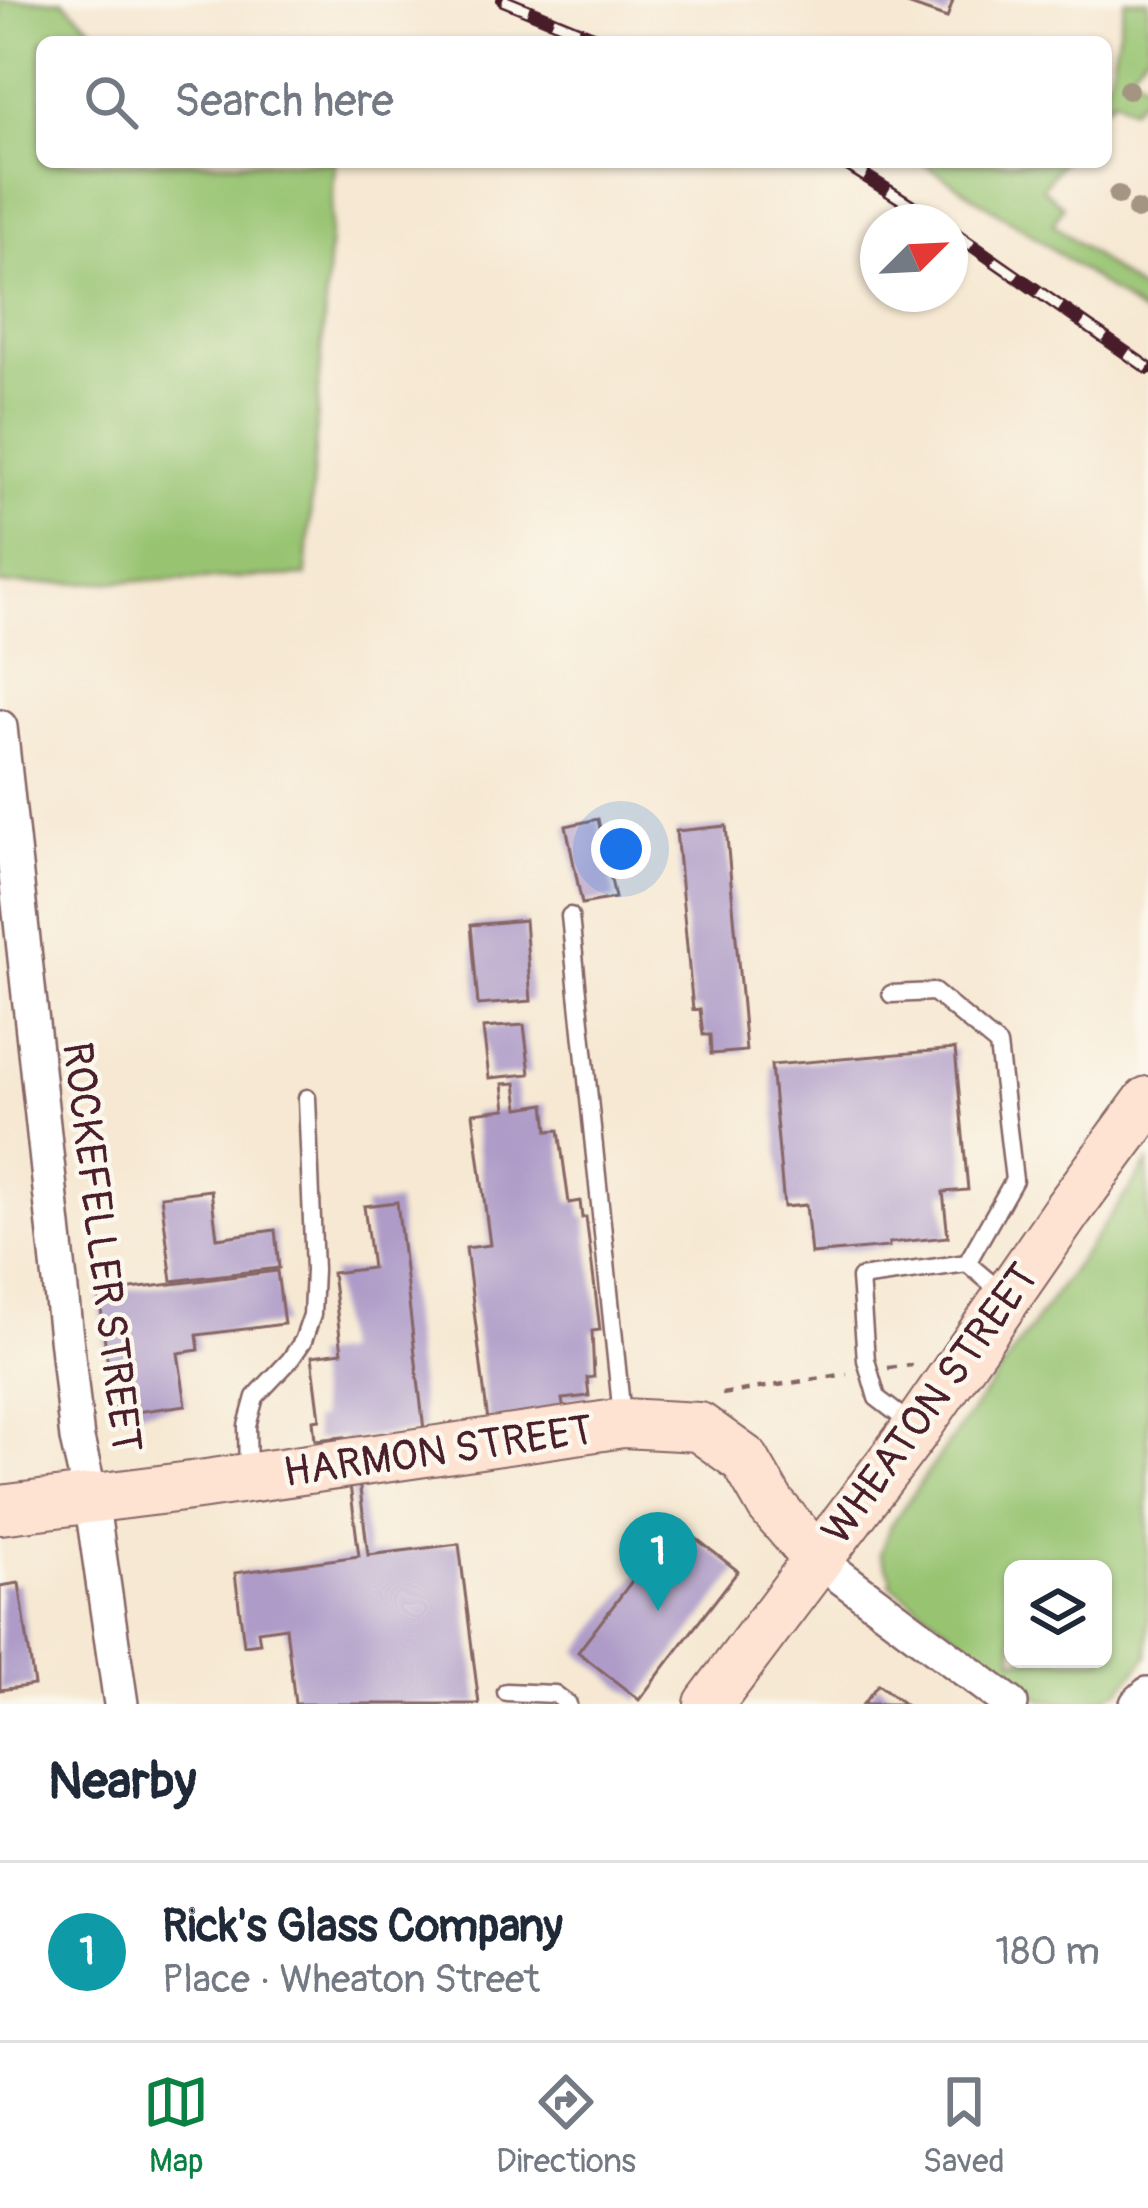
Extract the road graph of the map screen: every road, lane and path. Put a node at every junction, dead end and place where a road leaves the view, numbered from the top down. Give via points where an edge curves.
1 (0, 727) edge
2 (570, 916) dead end
3 (14, 993) edge
4 (891, 994) dead end
5 (307, 1098) dead end
6 (1148, 1101) edge
7 (967, 1263) junction
8 (1007, 1297) junction
9 (924, 1364) dead end
10 (869, 1371) junction
11 (708, 1395) dead end
12 (623, 1423) junction
13 (916, 1429) junction
14 (248, 1478) junction
15 (91, 1499) junction
16 (0, 1510) edge
17 (817, 1559) junction
18 (506, 1693) dead end
19 (1148, 1694) edge
20 (121, 1704) edge
21 (568, 1704) edge
22 (709, 1704) edge
23 (1011, 1704) edge
24 (1137, 1704) edge

1 - 3 street, ROCKEFELLER STREET
2 - 12 lane
3 - 15 street, ROCKEFELLER STREET
4 - 7 lane via 934,992 998,1045 1014,1180
5 - 14 lane via 312,1315 290,1360 255,1397
6 - 8 main road, WHEATON STREET
7 - 8 lane
7 - 10 lane via 860,1277
8 - 13 main road, WHEATON STREET
9 - 10 path
10 - 11 path
10 - 13 lane via 877,1398
12 - 14 main road, HARMON STREET
12 - 17 main road, HARMON STREET via 699,1427 745,1460
13 - 17 main road, WHEATON STREET
14 - 15 main road, HARMON STREET
15 - 16 main road, HARMON STREET
15 - 20 street, ROCKEFELLER STREET
17 - 22 main road, WHEATON STREET
17 - 23 street
18 - 21 lane via 555,1694
19 - 24 street

